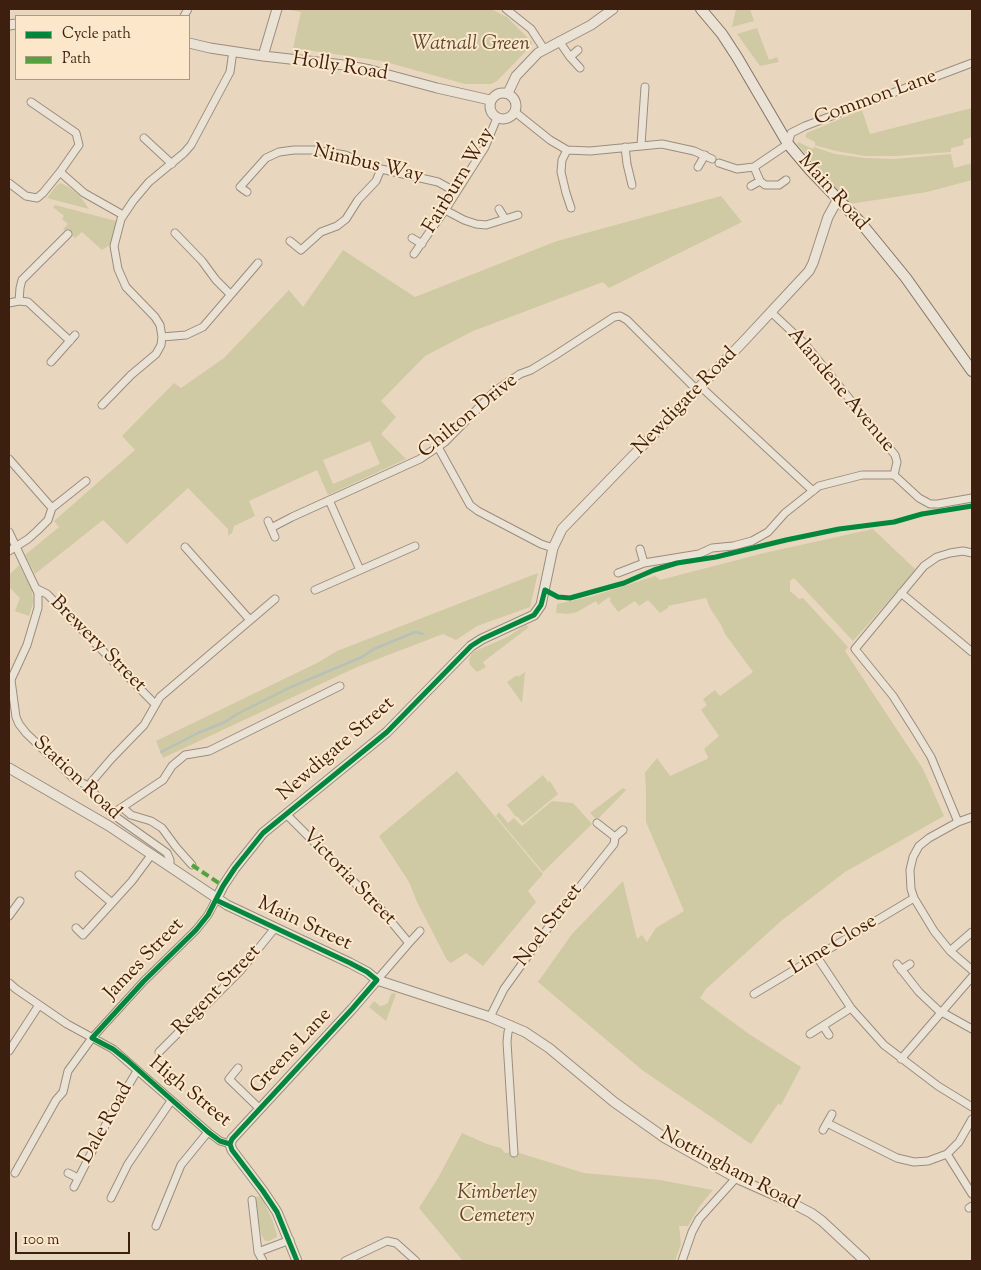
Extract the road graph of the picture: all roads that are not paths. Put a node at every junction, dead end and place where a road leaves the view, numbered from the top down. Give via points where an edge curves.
1 (277, 9) edge
2 (506, 9) edge
3 (613, 9) edge
4 (701, 9) edge
5 (559, 41) junction
6 (190, 42) edge
7 (544, 49) junction
8 (578, 50) dead end
9 (233, 51) junction
10 (263, 56) junction
11 (570, 57) junction
12 (972, 63) edge
13 (580, 68) dead end
14 (645, 87) dead end
15 (508, 93) junction
16 (490, 100) junction
17 (31, 102) dead end
18 (39, 108) junction
19 (515, 112) junction
20 (34, 115) dead end
21 (497, 118) junction
22 (144, 138) dead end
23 (788, 144) junction
24 (641, 145) junction
25 (625, 147) junction
26 (567, 150) junction
27 (705, 155) junction
28 (712, 158) dead end
29 (719, 163) dead end
30 (172, 164) junction
31 (698, 167) dead end
32 (754, 167) junction
33 (381, 169) junction
34 (628, 171) junction
35 (60, 172) junction
36 (619, 172) dead end
37 (786, 180) dead end
38 (760, 181) junction
39 (9, 184) edge
40 (632, 185) dead end
41 (751, 186) dead end
42 (247, 192) dead end
43 (456, 192) junction
44 (566, 194) junction
45 (557, 197) dead end
46 (838, 199) junction
47 (571, 208) dead end
48 (499, 209) dead end
49 (445, 210) junction
50 (518, 214) dead end
51 (123, 215) junction
52 (505, 219) junction
53 (175, 233) dead end
54 (68, 234) dead end
55 (412, 238) dead end
56 (290, 241) dead end
57 (422, 244) junction
58 (414, 254) dead end
59 (258, 264) dead end
60 (230, 294) junction
61 (20, 301) junction
62 (9, 303) edge
63 (771, 312) junction
64 (162, 337) junction
65 (51, 362) dead end
66 (972, 371) edge
67 (698, 388) junction
68 (108, 398) junction
69 (102, 405) dead end
70 (114, 405) dead end
71 (438, 446) junction
72 (9, 459) edge
73 (894, 474) junction
74 (86, 481) dead end
75 (813, 491) junction
76 (972, 498) edge
77 (329, 500) junction
78 (52, 508) junction
79 (268, 521) dead end
80 (271, 528) junction
81 (9, 532) edge
82 (275, 537) dead end
83 (415, 546) dead end
84 (16, 547) junction
85 (185, 547) dead end
86 (198, 547) dead end
87 (553, 548) junction
88 (640, 549) dead end
89 (9, 551) edge
90 (191, 554) junction
91 (972, 554) edge
92 (644, 563) junction
93 (360, 570) junction
94 (618, 573) dead end
95 (37, 589) junction
96 (315, 590) dead end
97 (901, 593) junction
98 (275, 599) dead end
99 (541, 605) joint
100 (250, 620) junction
101 (972, 652) edge
102 (10, 682) edge
103 (330, 682) dead end
104 (340, 686) dead end
105 (333, 690) junction
106 (155, 704) junction
107 (241, 724) dead end
108 (245, 733) junction
109 (9, 768) edge
110 (88, 786) junction
111 (123, 808) junction
112 (112, 814) junction
113 (286, 814) junction
114 (972, 817) edge
115 (958, 822) junction
116 (596, 823) dead end
117 (623, 830) dead end
118 (615, 837) junction
119 (152, 854) junction
120 (192, 864) dead end
121 (170, 866) junction
122 (79, 875) dead end
123 (914, 898) junction
124 (216, 900) junction
125 (20, 901) dead end
126 (112, 903) junction
127 (9, 916) edge
128 (76, 928) dead end
129 (275, 928) junction
130 (420, 931) dead end
131 (972, 932) edge
132 (409, 944) junction
133 (950, 951) junction
134 (817, 957) junction
135 (910, 964) dead end
136 (972, 970) edge
137 (972, 977) edge
138 (377, 980) junction
139 (9, 983) edge
140 (754, 994) dead end
141 (39, 1005) junction
142 (851, 1008) junction
143 (942, 1011) junction
144 (490, 1018) junction
145 (511, 1025) junction
146 (823, 1026) junction
147 (972, 1029) edge
148 (810, 1034) dead end
149 (829, 1035) dead end
150 (92, 1038) junction
151 (9, 1051) edge
152 (159, 1052) dead end
153 (901, 1059) junction
154 (238, 1068) dead end
155 (138, 1071) junction
156 (172, 1102) junction
157 (972, 1107) edge
158 (260, 1108) junction
159 (832, 1114) dead end
160 (972, 1118) edge
161 (208, 1132) junction
162 (230, 1144) junction
163 (514, 1152) dead end
164 (947, 1154) junction
165 (15, 1173) dead end
166 (68, 1173) dead end
167 (78, 1178) junction
168 (736, 1178) junction
169 (74, 1187) dead end
170 (972, 1194) edge
171 (111, 1198) dead end
172 (252, 1200) dead end
173 (152, 1213) dead end
174 (160, 1217) junction
175 (156, 1226) dead end
176 (290, 1240) junction
177 (258, 1252) junction
178 (262, 1261) edge
179 (297, 1261) edge
180 (348, 1261) edge
181 (416, 1261) edge
182 (682, 1261) edge
183 (865, 1261) edge

1 - 10 street
2 - 7 street via 531,29
3 - 5 street via 591,25
4 - 23 main road, Main Road via 737,57
5 - 7 street
5 - 11 street
6 - 9 street, Holly Road
7 - 15 street via 516,76
8 - 11 street
9 - 10 street, Holly Road
9 - 30 street via 230,72 191,144
10 - 16 street, Holly Road via 370,70
11 - 13 street
12 - 23 street, Common Lane via 805,126 791,134
14 - 24 street
15 - 16 street via 500,92
15 - 19 street via 516,103
16 - 21 street via 490,109
17 - 18 street
18 - 20 street
18 - 35 street via 77,136 79,145
19 - 21 street via 506,119
19 - 26 street
21 - 43 street, Fairburn Way via 485,147
22 - 30 street
23 - 32 street
23 - 46 main road, Main Road
24 - 25 street
24 - 27 street via 662,144
25 - 26 street
25 - 34 street
26 - 44 street via 562,160
27 - 28 street
27 - 31 street
29 - 32 street via 737,169
30 - 51 street via 149,182
32 - 38 street
33 - 42 street, Nimbus Way via 328,152 279,152 266,158 240,187
33 - 43 street, Nimbus Way via 438,182
33 - 56 street via 376,181 346,219 321,232 301,250
34 - 36 street
34 - 40 street
35 - 39 street via 37,198 26,196
35 - 51 street via 84,193
37 - 38 street via 774,186
38 - 41 street
43 - 49 street, Fairburn Way
44 - 45 street
44 - 47 street
46 - 63 street, Newdigate Road via 828,217 809,271
46 - 66 main road, Main Road via 906,278
48 - 52 street
49 - 52 street via 476,224 491,224
49 - 57 street, Fairburn Way
50 - 52 street
51 - 64 street via 114,246 118,269 126,286 155,317
53 - 60 street
54 - 61 street via 22,280
55 - 57 street, Fairburn Way
57 - 58 street, Fairburn Way
59 - 60 street via 254,274
60 - 64 street via 203,327 186,335
61 - 62 street
61 - 65 street via 34,306 52,326 73,338
63 - 67 street, Newdigate Road
63 - 73 street, Alandene Avenue via 805,344 895,455
64 - 68 street via 156,354
67 - 71 street, Chilton Drive via 627,320 614,317 495,391
67 - 75 street, Chilton Drive
67 - 87 street, Newdigate Road via 572,517
68 - 69 street
68 - 70 street
71 - 77 street, Chilton Drive via 420,459
71 - 87 street via 470,505
72 - 78 street
73 - 75 street via 862,476 825,484
73 - 76 street via 930,504
74 - 78 street
75 - 92 street via 760,537 699,554
77 - 80 street, Chilton Drive
77 - 93 street
78 - 84 street via 48,520
79 - 80 street
80 - 82 street
81 - 84 street
83 - 93 street
84 - 89 street
84 - 95 street
85 - 90 street
86 - 90 street
87 - 99 street, Newdigate Road
88 - 92 street
90 - 100 street
91 - 97 street via 950,553 937,557 924,566
92 - 94 street
93 - 96 street
95 - 102 street, Station Road via 38,608 23,656
95 - 106 street, Brewery Street via 47,594
97 - 101 street
97 - 115 street via 855,649 893,696 931,757
98 - 100 street
99 - 113 street, Newdigate Street via 534,614 471,646 387,732
100 - 106 street
102 - 110 street, Station Road via 19,724 73,778
103 - 105 street
104 - 105 street
105 - 108 street
106 - 110 street via 144,724
107 - 108 street
108 - 111 street via 209,751 185,755 163,780
109 - 119 street, Main Street
110 - 112 street, Station Road
111 - 112 street
111 - 120 street via 131,815 162,828
112 - 121 street, Station Road via 167,853
113 - 124 street, Newdigate Street via 254,844
113 - 132 street, Victoria Street via 379,907
114 - 115 street
115 - 123 street via 919,846 910,870
116 - 118 street
117 - 118 street, Noel Street
118 - 144 street, Noel Street via 614,844 504,989
119 - 121 street, Main Street
119 - 126 street
121 - 124 street, Main Street
122 - 126 street
123 - 133 street
123 - 134 street, Lime Close
124 - 129 street, Main Street
124 - 150 street, James Street via 196,930
125 - 127 street
126 - 128 street via 83,934
129 - 138 street, Main Street via 368,972
129 - 152 street, Regent Street via 241,970
130 - 132 street, Victoria Street
131 - 133 street
132 - 138 street, Victoria Street
133 - 136 street
134 - 140 street, Lime Close
134 - 142 street
135 - 143 street via 899,967 919,992
137 - 143 street
138 - 144 street, Main Street
138 - 158 street, Greens Lane
139 - 141 street, High Street
141 - 150 street, High Street
141 - 151 street
142 - 146 street
142 - 153 street
143 - 147 street
143 - 153 street
144 - 145 street, Nottingham Road
145 - 163 street via 507,1042
145 - 168 street, Nottingham Road via 539,1040 614,1102 665,1138
146 - 148 street
146 - 149 street
150 - 155 street, High Street via 112,1049
150 - 165 street, James Street via 68,1071 62,1092
153 - 157 street
154 - 158 street via 229,1079
155 - 156 street, High Street
155 - 167 street, Dale Road
156 - 161 street, High Street
156 - 171 street via 128,1164
158 - 162 street, Greens Lane
159 - 164 street via 825,1126 906,1161 928,1161
160 - 164 street via 960,1142
161 - 162 street, High Street
161 - 174 street via 181,1165
162 - 176 street, High Street via 277,1212
164 - 170 street
166 - 167 street, Dale Road
167 - 169 street, Dale Road
168 - 182 street via 699,1218
168 - 183 street, Nottingham Road via 811,1213
172 - 177 street
173 - 174 street
174 - 175 street
176 - 177 street
176 - 179 street, High Street
177 - 178 street
180 - 181 street via 387,1241 396,1243

